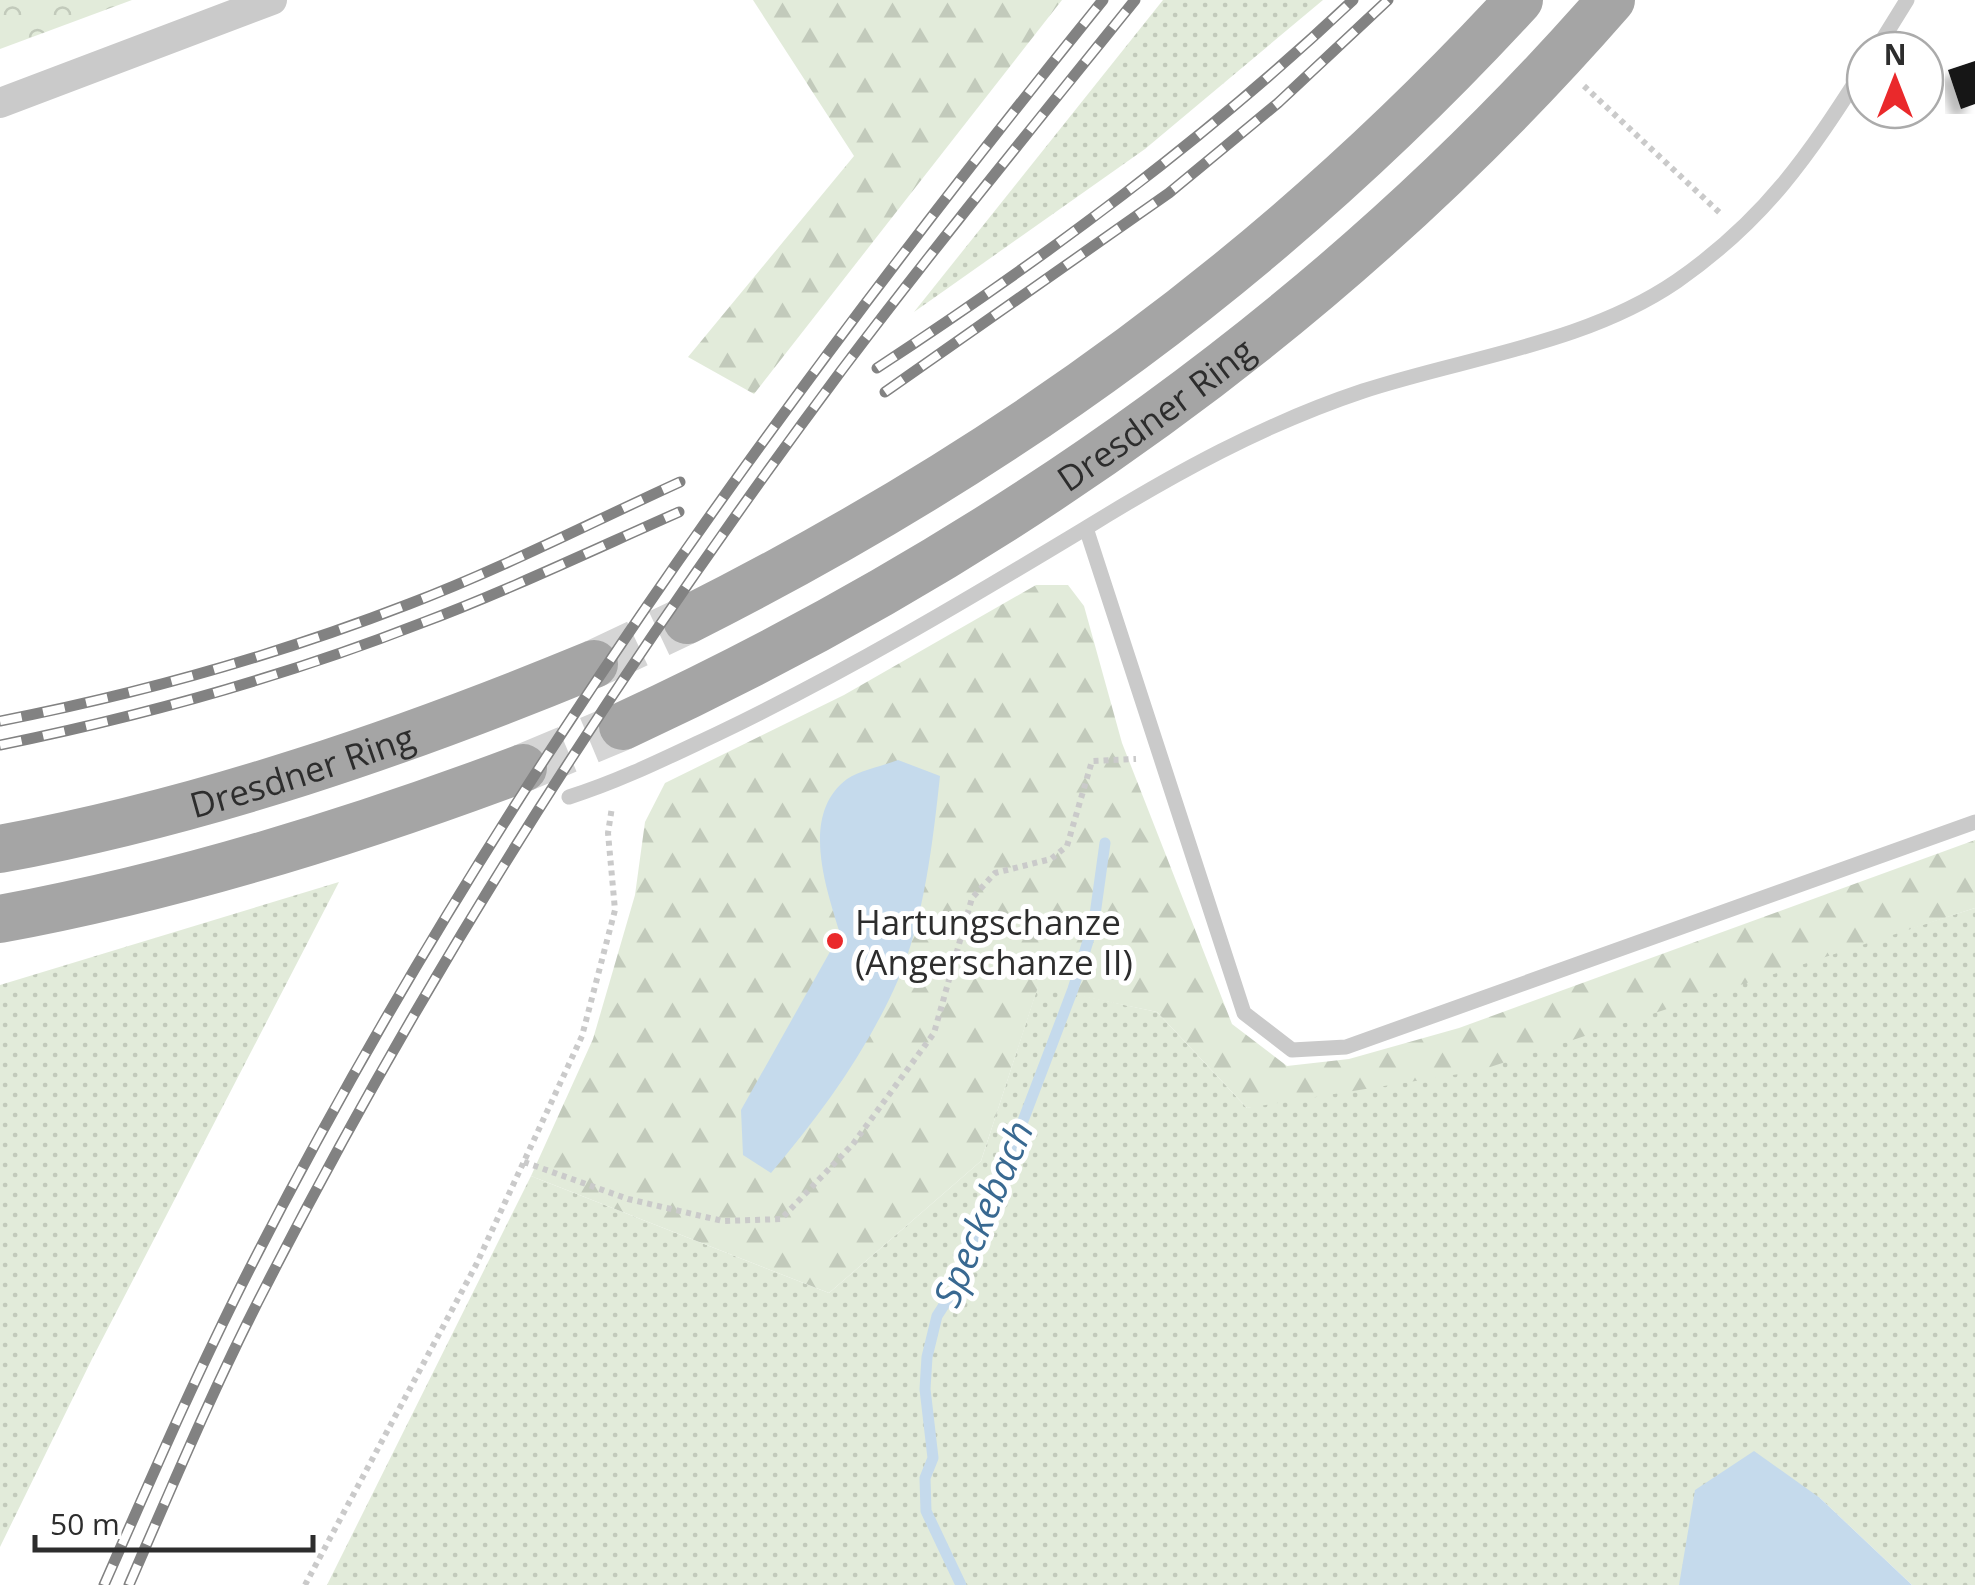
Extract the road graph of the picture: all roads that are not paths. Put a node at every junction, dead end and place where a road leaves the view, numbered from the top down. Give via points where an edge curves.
1 (272, 0) edge
2 (1611, 0) edge
3 (1908, 0) edge
4 (1506, 15) edge
5 (1889, 30) edge
6 (1845, 98) edge
7 (0, 103) edge
8 (1086, 528) junction
9 (687, 620) tunnel mouth
10 (594, 664) tunnel mouth
11 (623, 726) tunnel mouth
12 (524, 768) tunnel mouth
13 (569, 797) dead end
14 (1975, 822) edge
15 (0, 850) edge
16 (0, 919) edge

1 - 7 street
2 - 11 main road, Dresdner Ring via 1567,68 1201,385 1024,510 865,604
3 - 5 lane
4 - 9 main road, Dresdner Ring via 1258,253 1099,375 908,500
6 - 8 lane via 1804,163 1740,232 1674,283 1603,320 1364,391 1262,429
8 - 13 lane via 898,641 615,782
8 - 14 lane via 1244,1013 1292,1050 1346,1047
10 - 15 main road, Dresdner Ring via 305,772
12 - 16 main road, Dresdner Ring via 216,870

